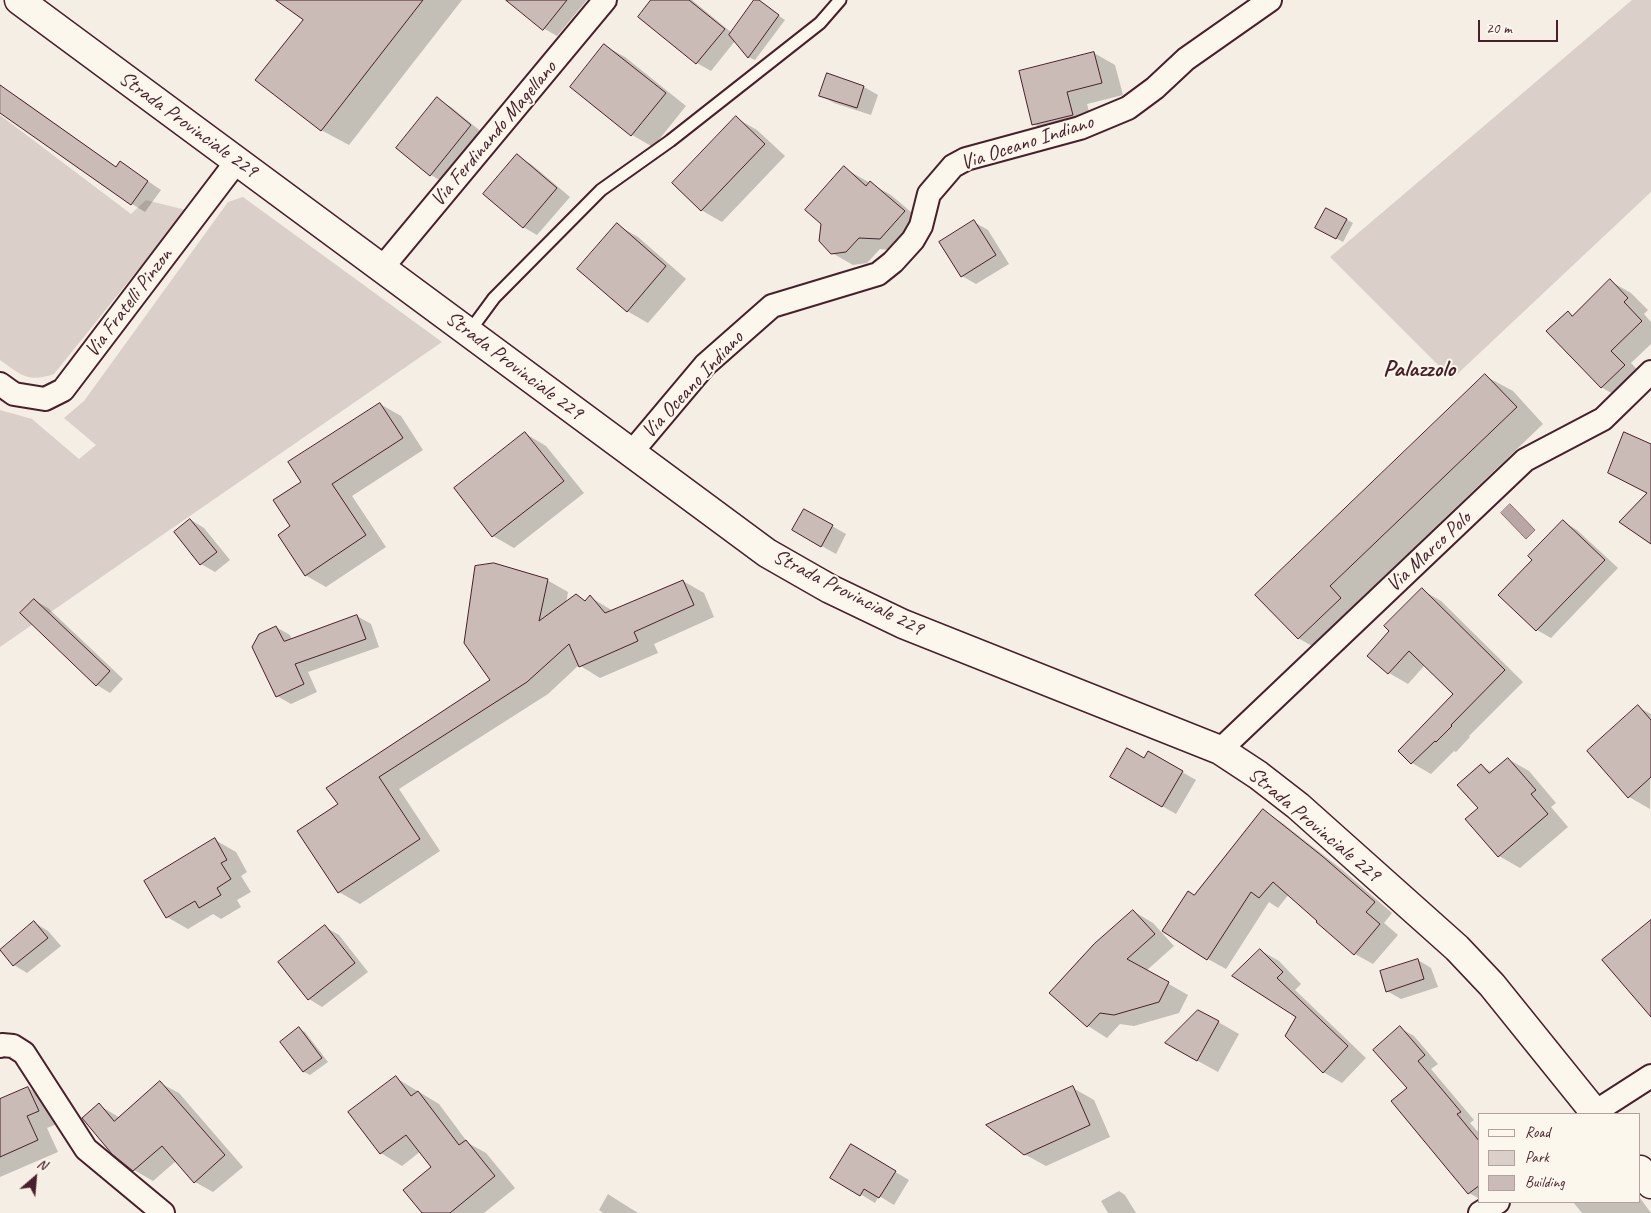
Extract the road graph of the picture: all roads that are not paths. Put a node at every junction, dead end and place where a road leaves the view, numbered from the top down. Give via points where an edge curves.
1 (19, 0) edge
2 (606, 0) edge
3 (840, 0) edge
4 (1270, 0) edge
5 (237, 161) junction
6 (382, 268) junction
7 (469, 332) junction
8 (1651, 372) edge
9 (0, 384) edge
10 (631, 453) junction
11 (1220, 750) junction
12 (0, 1046) edge
13 (1651, 1076) edge
14 (1595, 1113) edge
15 (1641, 1171) edge
16 (1651, 1184) edge
17 (1496, 1203) edge
18 (163, 1213) edge
19 (1480, 1213) edge

1 - 5 street, Strada Provinciale 229
2 - 6 street, Via Ferdinando Magellano
3 - 7 lane via 820,23 670,141 601,190 494,298
4 - 10 street, Via Oceano Indiano via 1186,59 1128,108 1080,128 966,159 953,166 930,194 921,226 913,240 893,262 878,274 772,306 706,365
5 - 6 street, Strada Provinciale 229
5 - 9 street, Via Fratelli Pinzon via 63,390 45,399 14,394
6 - 7 street, Strada Provinciale 229
7 - 10 street, Strada Provinciale 229
8 - 11 street, Via Marco Polo via 1603,419 1525,460
10 - 11 street, Strada Provinciale 229 via 768,553 830,588 903,624
11 - 14 street, Strada Provinciale 229 via 1298,806 1457,948 1492,985
12 - 18 street via 13,1046 24,1053 86,1149
13 - 14 street
15 - 16 street
17 - 19 street

